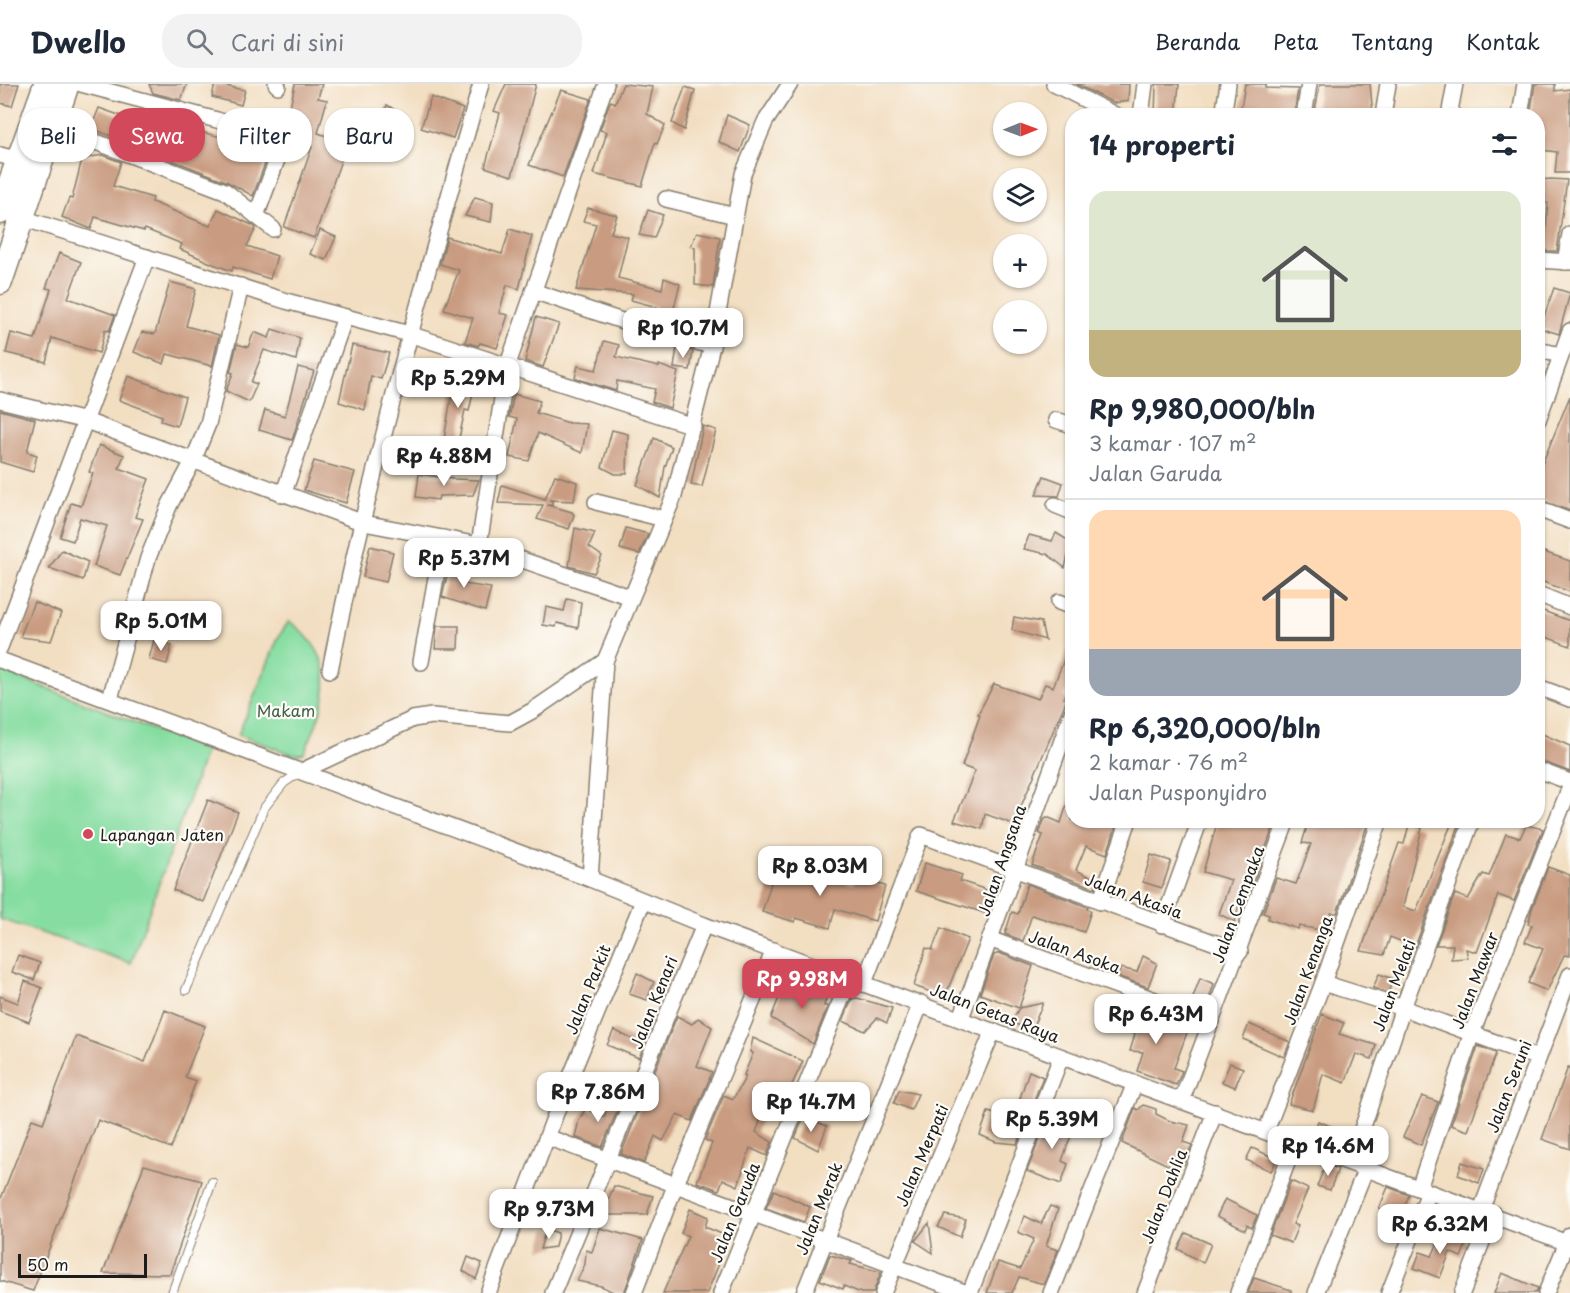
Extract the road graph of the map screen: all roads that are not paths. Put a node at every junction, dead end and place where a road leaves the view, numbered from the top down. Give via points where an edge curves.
1 (46, 84) edge
2 (68, 84) edge
3 (81, 84) edge
4 (481, 84) edge
5 (606, 84) edge
6 (790, 84) edge
7 (1144, 84) edge
8 (1227, 84) edge
9 (1309, 84) edge
10 (1388, 84) edge
11 (1455, 84) edge
12 (1525, 84) edge
13 (1056, 85) edge
14 (45, 108) edge
15 (53, 108) edge
16 (1101, 108) edge
17 (1142, 108) edge
18 (1224, 108) edge
19 (1305, 108) edge
20 (1384, 108) edge
21 (1450, 108) edge
22 (1521, 108) edge
23 (97, 143) edge
24 (13, 159) edge
25 (666, 199) dead end
26 (7, 214) edge
27 (256, 216) junction
28 (735, 216) junction
29 (273, 229) dead end
30 (1570, 234) edge
31 (147, 257) junction
32 (1545, 260) edge
33 (1568, 262) edge
34 (0, 282) edge
35 (241, 285) junction
36 (533, 291) junction
37 (345, 317) junction
38 (1570, 331) edge
39 (409, 334) junction
40 (712, 346) junction
41 (1545, 352) edge
42 (1561, 355) junction
43 (507, 367) junction
44 (0, 400) edge
45 (1545, 400) edge
46 (1056, 420) dead end
47 (87, 421) junction
48 (1065, 423) edge
49 (693, 426) junction
50 (193, 462) junction
51 (283, 495) junction
52 (596, 502) dead end
53 (1055, 505) dead end
54 (1065, 509) edge
55 (1545, 512) edge
56 (664, 519) junction
57 (1570, 521) edge
58 (364, 523) junction
59 (443, 538) junction
60 (479, 545) junction
61 (630, 597) junction
62 (1545, 597) edge
63 (1570, 607) edge
64 (0, 647) edge
65 (0, 660) edge
66 (604, 661) junction
67 (421, 662) dead end
68 (330, 670) dead end
69 (1545, 690) edge
70 (110, 699) junction
71 (1570, 699) edge
72 (1065, 732) edge
73 (302, 771) junction
74 (1545, 773) edge
75 (1570, 782) edge
76 (1570, 787) edge
77 (1126, 828) edge
78 (1197, 828) edge
79 (1284, 828) edge
80 (1377, 828) edge
81 (1469, 828) edge
82 (1016, 869) junction
83 (590, 879) junction
84 (643, 901) junction
85 (1100, 902) junction
86 (704, 925) junction
87 (1162, 925) junction
88 (992, 940) junction
89 (774, 950) junction
90 (1240, 952) junction
91 (1570, 975) edge
92 (857, 981) junction
93 (1323, 983) junction
94 (186, 990) dead end
95 (921, 1003) junction
96 (1403, 1008) junction
97 (961, 1018) junction
98 (1212, 1021) junction
99 (993, 1031) junction
100 (1472, 1033) junction
101 (1061, 1057) junction
102 (1538, 1058) junction
103 (1135, 1083) junction
104 (1182, 1100) junction
105 (1215, 1112) junction
106 (1266, 1131) junction
107 (547, 1137) junction
108 (1295, 1142) junction
109 (608, 1160) junction
110 (1359, 1165) junction
111 (212, 1182) dead end
112 (675, 1186) junction
113 (1424, 1190) junction
114 (752, 1212) junction
115 (1487, 1212) junction
116 (825, 1239) junction
117 (1569, 1240) edge
118 (894, 1265) junction
119 (172, 1293) edge
120 (488, 1293) edge
121 (553, 1293) edge
122 (634, 1293) edge
123 (721, 1293) edge
124 (804, 1293) edge
125 (883, 1293) edge
126 (969, 1293) edge
127 (1051, 1293) edge
128 (1145, 1293) edge
129 (1238, 1293) edge
130 (1316, 1293) edge
131 (1389, 1293) edge
132 (1462, 1293) edge
133 (1546, 1293) edge

1 - 14 main road
2 - 15 main road
3 - 27 street via 278,139 281,149
4 - 39 street
5 - 36 street
6 - 28 street via 754,147 743,174
7 - 17 street
8 - 18 street
9 - 19 street
10 - 20 street
11 - 21 street
12 - 22 street
13 - 16 street
23 - 27 street via 225,190
24 - 26 main road
25 - 28 street
26 - 31 street
26 - 34 main road
27 - 29 street
28 - 40 street
30 - 33 street
31 - 35 street
31 - 47 street
32 - 33 street
35 - 37 street
35 - 50 street via 208,424
36 - 40 street via 643,328
36 - 43 street
37 - 39 street
37 - 51 street
38 - 42 street
39 - 43 street
39 - 58 street
40 - 49 street
41 - 42 street
42 - 45 street
43 - 49 street
43 - 60 street
44 - 47 street
46 - 48 street
47 - 50 street
47 - 64 street
49 - 56 street
50 - 51 street
50 - 70 street via 169,506 148,558
51 - 58 street
52 - 56 street
53 - 54 street
55 - 57 street
56 - 61 street
58 - 59 street
58 - 68 street
59 - 60 street
59 - 67 street
60 - 61 street
61 - 66 street
62 - 63 street
65 - 70 street, Jalan Getas Raya
66 - 73 street via 510,723 432,716 413,719
66 - 83 street
69 - 71 street
70 - 73 street, Jalan Getas Raya
72 - 82 street, Jalan Angsana
73 - 83 street, Jalan Getas Raya
73 - 94 lane via 284,783 264,808
74 - 75 street
76 - 100 street, Jalan Mawar
77 - 85 street
78 - 87 street
79 - 90 street, Jalan Cempaka
80 - 93 street, Jalan Kenanga
81 - 96 street, Jalan Melati
82 - 85 street, Jalan Akasia
82 - 88 street, Jalan Angsana
82 - 92 street, Jalan Akasia via 921,835
83 - 84 street, Jalan Getas Raya
84 - 86 street, Jalan Getas Raya
84 - 107 street, Jalan Parkit
85 - 87 street, Jalan Akasia
86 - 89 street, Jalan Getas Raya
86 - 109 street, Jalan Kenari
87 - 90 street, Jalan Akasia
88 - 97 street, Jalan Angsana
88 - 98 street, Jalan Asoka
89 - 92 street, Jalan Getas Raya
89 - 112 street
90 - 98 street, Jalan Cempaka
91 - 102 street, Jalan Seruni
92 - 95 street, Jalan Getas Raya
92 - 114 street, Jalan Garuda
93 - 96 street
93 - 106 street, Jalan Kenanga
95 - 97 street, Jalan Getas Raya
95 - 116 street, Jalan Merak
96 - 100 street
96 - 110 street, Jalan Melati
97 - 99 street, Jalan Getas Raya
98 - 104 street, Jalan Cempaka
99 - 101 street, Jalan Getas Raya
99 - 118 street, Jalan Merpati
100 - 102 street
100 - 113 street, Jalan Mawar
101 - 103 street, Jalan Getas Raya
101 - 126 street
102 - 115 street, Jalan Seruni
103 - 104 street, Jalan Getas Raya
103 - 127 street
104 - 105 street, Jalan Getas Raya
105 - 106 street, Jalan Getas Raya
105 - 128 street, Jalan Dahlia
106 - 108 street, Jalan Getas Raya
107 - 109 street
107 - 120 street, Jalan Parkit
108 - 110 street, Jalan Getas Raya
108 - 129 street
109 - 112 street
109 - 121 street, Jalan Kenari
110 - 113 street, Jalan Getas Raya
110 - 130 street, Jalan Melati
111 - 119 lane
112 - 114 street
112 - 122 street
113 - 115 street, Jalan Getas Raya
113 - 131 street, Jalan Mawar
114 - 116 street
114 - 123 street, Jalan Garuda
115 - 117 street, Jalan Getas Raya
115 - 132 street, Jalan Seruni
116 - 118 street
116 - 124 street, Jalan Merak
117 - 133 street
118 - 125 street, Jalan Merpati
118 - 126 street

